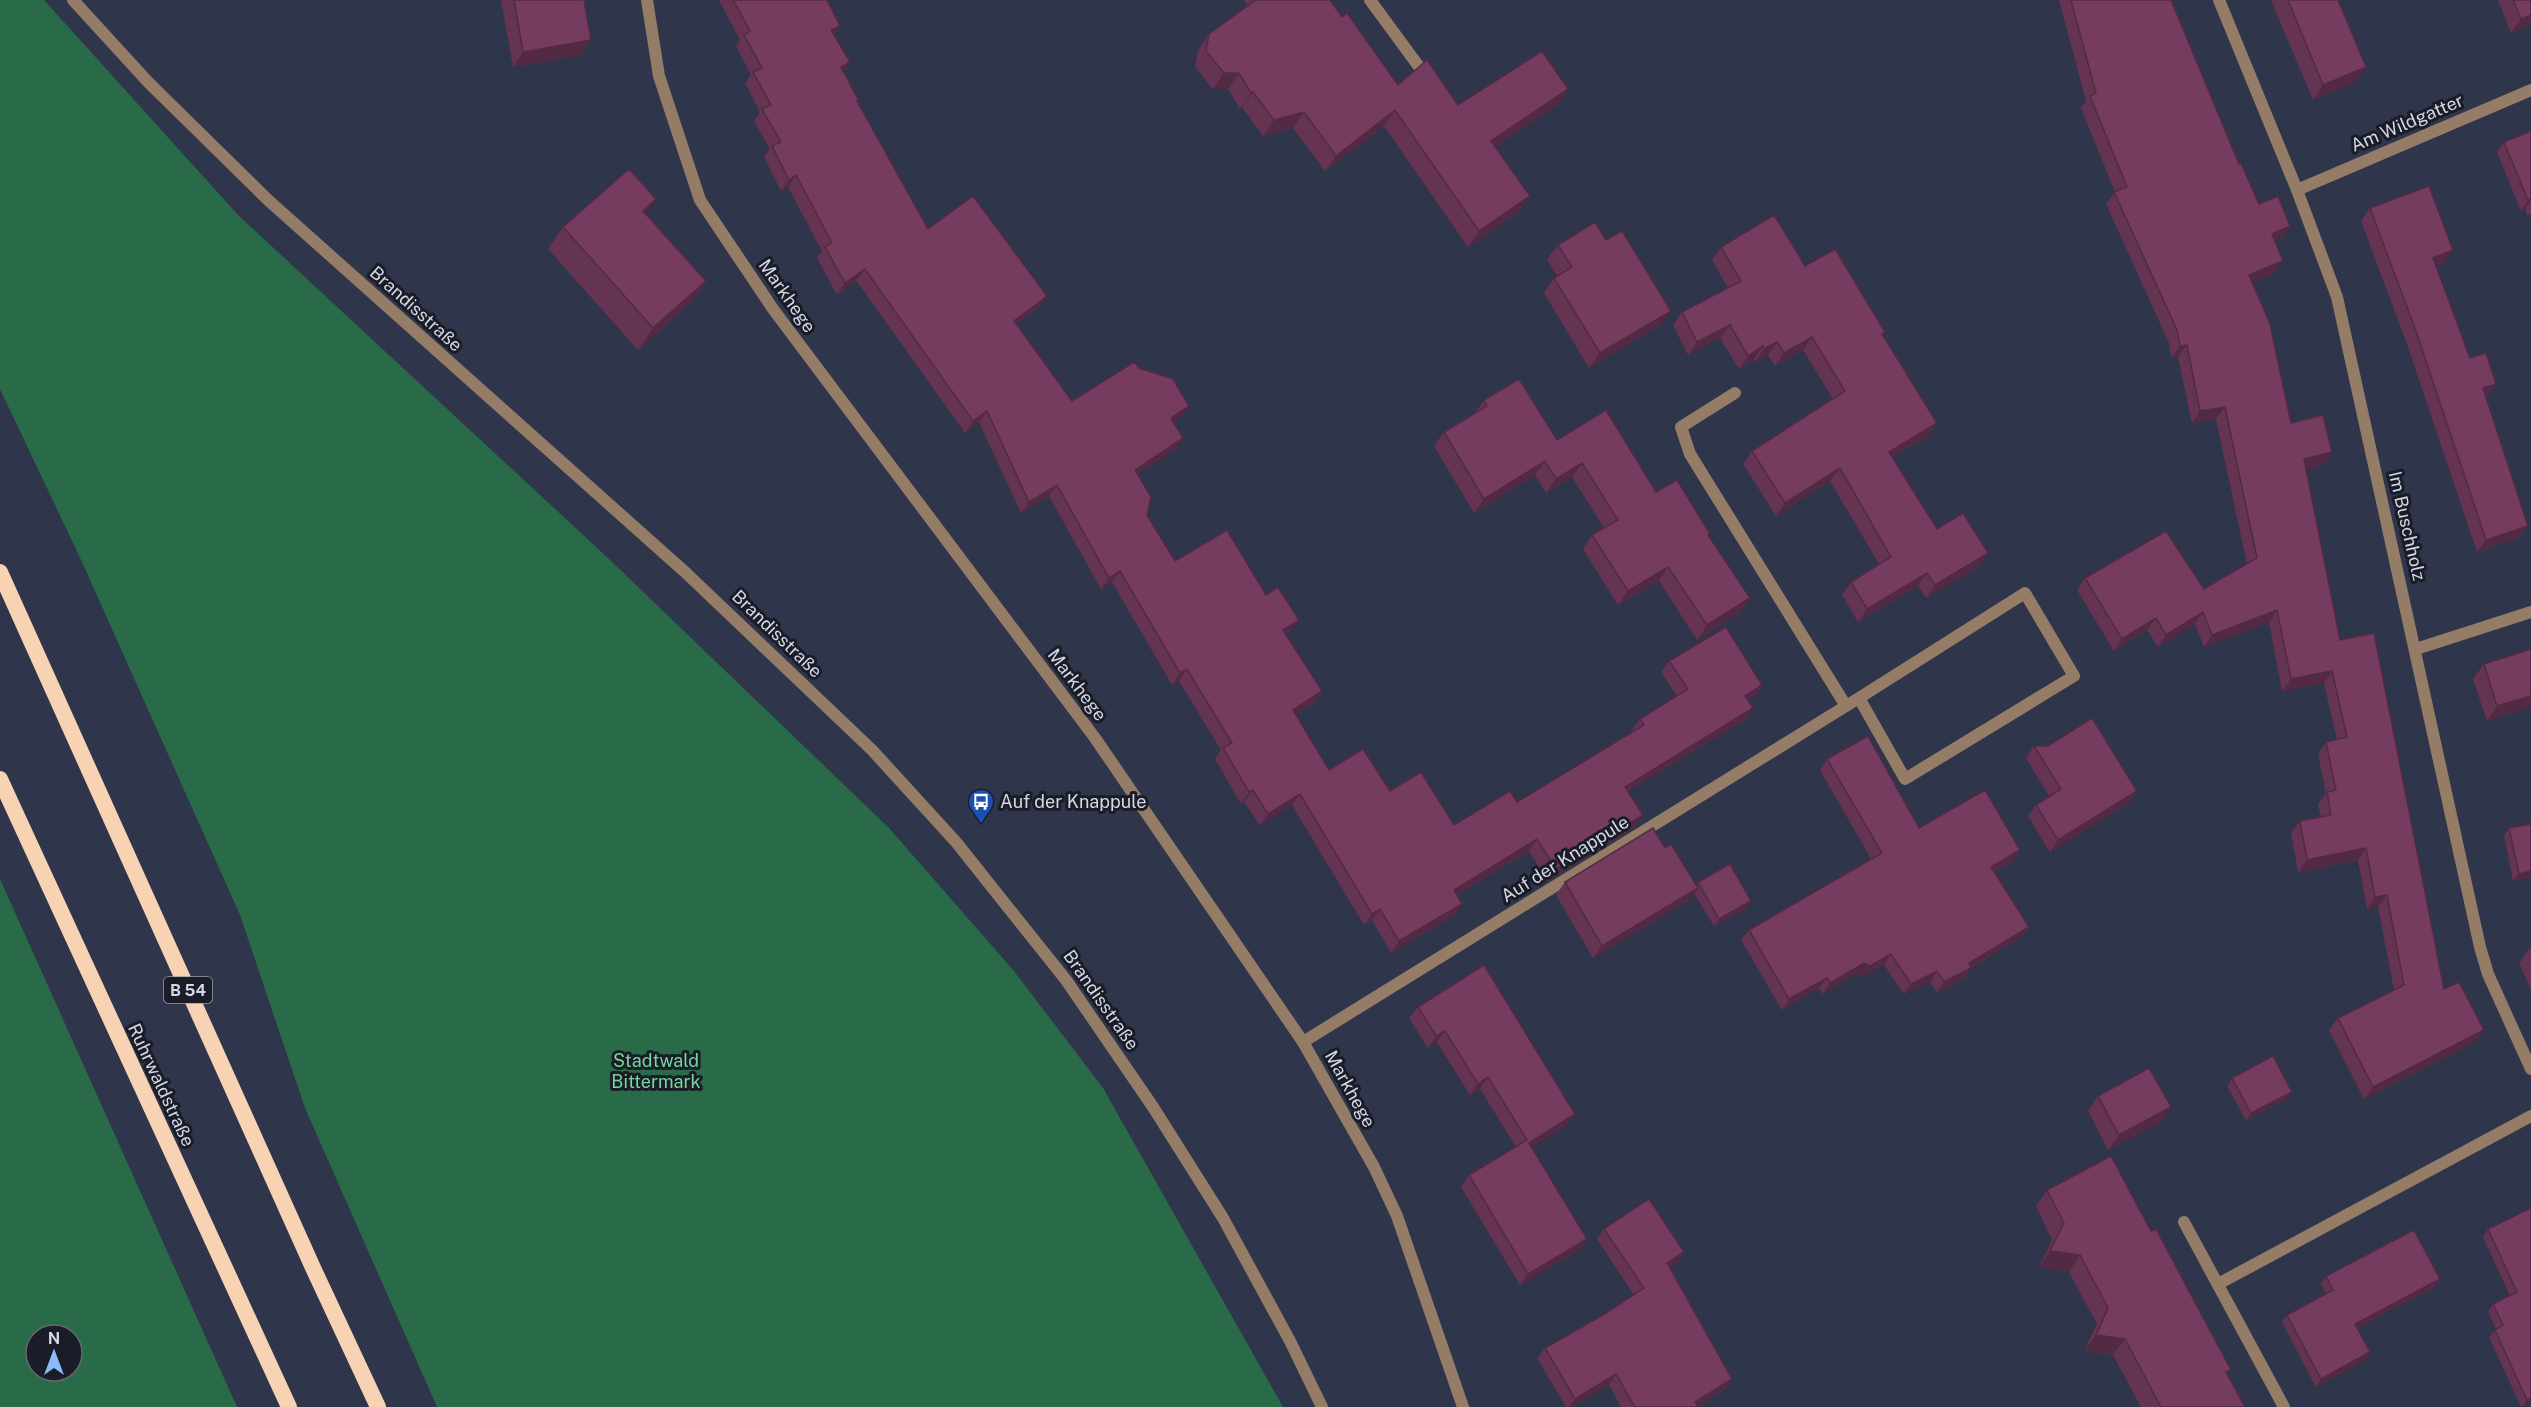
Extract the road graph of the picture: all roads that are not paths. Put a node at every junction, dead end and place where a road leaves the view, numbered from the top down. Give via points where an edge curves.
1 (73, 0) edge
2 (647, 0) edge
3 (1370, 0) edge
4 (2219, 0) edge
5 (1433, 85) edge
6 (2531, 90) edge
7 (2297, 190) junction
8 (1735, 393) dead end
9 (0, 572) edge
10 (2531, 612) edge
11 (2416, 649) junction
12 (1859, 698) junction
13 (1846, 706) junction
14 (0, 779) edge
15 (1303, 1042) junction
16 (2531, 1069) edge
17 (2531, 1116) edge
18 (2184, 1222) dead end
19 (2218, 1284) junction
20 (289, 1407) edge
21 (378, 1407) edge
22 (1322, 1407) edge
23 (1463, 1407) edge
24 (2284, 1407) edge

1 - 22 street, Brandisstraße via 148,82 268,200 686,572 872,750 956,842 1066,980 1153,1107 1223,1218
2 - 15 street, Markhege via 659,76 700,200 772,309 1095,738
3 - 5 street
4 - 7 street, Im Buschholz
6 - 7 street, Am Wildgatter
7 - 11 street, Im Buschholz via 2337,297
8 - 13 street via 1681,427 1690,454
9 - 21 highway, B 54
10 - 11 street
11 - 16 street, Im Buschholz via 2480,947 2488,974
12 - 12 street, Auf der Knappule via 2025,593 2074,676 1905,779
12 - 13 street, Auf der Knappule
13 - 15 street, Auf der Knappule
14 - 20 highway, Ruhrwaldstraße
15 - 23 street, Markhege via 1374,1167 1397,1216
17 - 19 street
18 - 19 street
19 - 24 street

